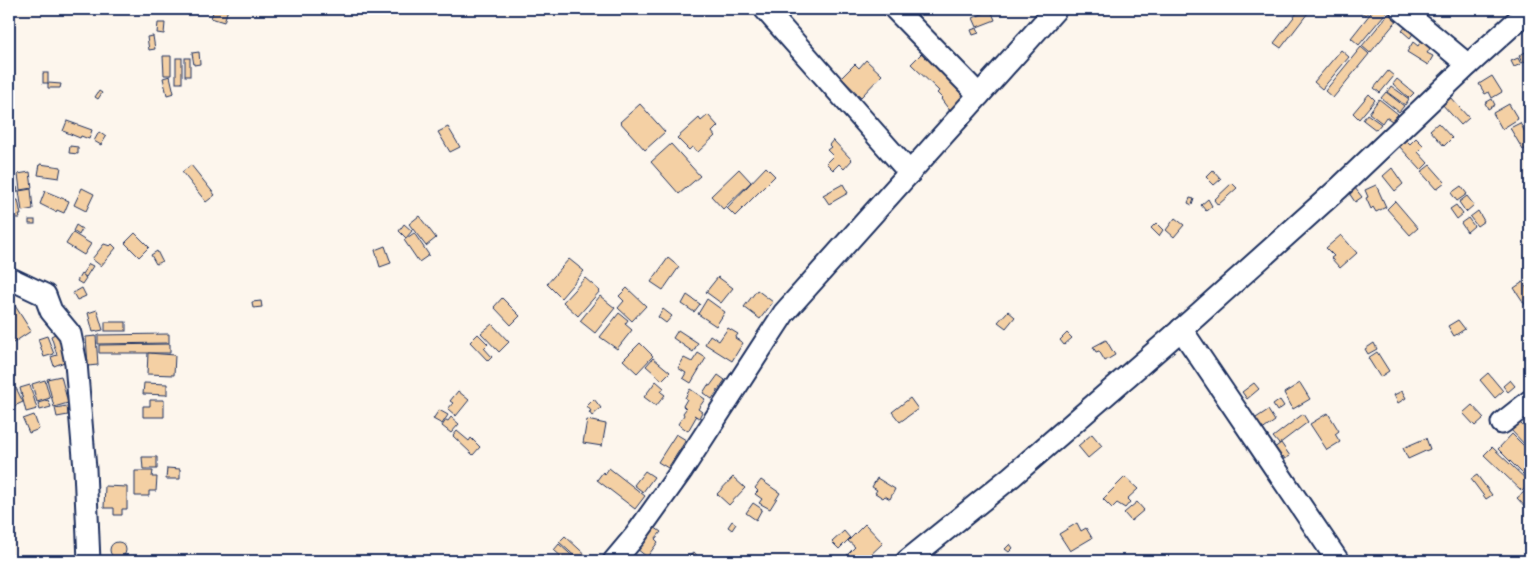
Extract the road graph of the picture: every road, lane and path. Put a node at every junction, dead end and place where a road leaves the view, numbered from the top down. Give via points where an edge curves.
1 (765, 9) edge
2 (895, 9) edge
3 (1056, 9) edge
4 (1401, 9) edge
5 (1530, 9) edge
6 (1468, 65) junction
7 (979, 95) junction
8 (910, 173) junction
9 (9, 278) edge
10 (1181, 329) junction
11 (1530, 401) edge
12 (1502, 423) dead end
13 (89, 561) edge
14 (614, 561) edge
15 (907, 561) edge
16 (1338, 561) edge

1 - 8 street
2 - 7 street
3 - 7 street
4 - 6 street
5 - 6 street
6 - 10 street via 1339,188
7 - 8 street
8 - 14 street via 784,313 682,470
9 - 13 street via 45,295 51,311 70,334 80,398
10 - 15 street
10 - 16 street
11 - 12 street

